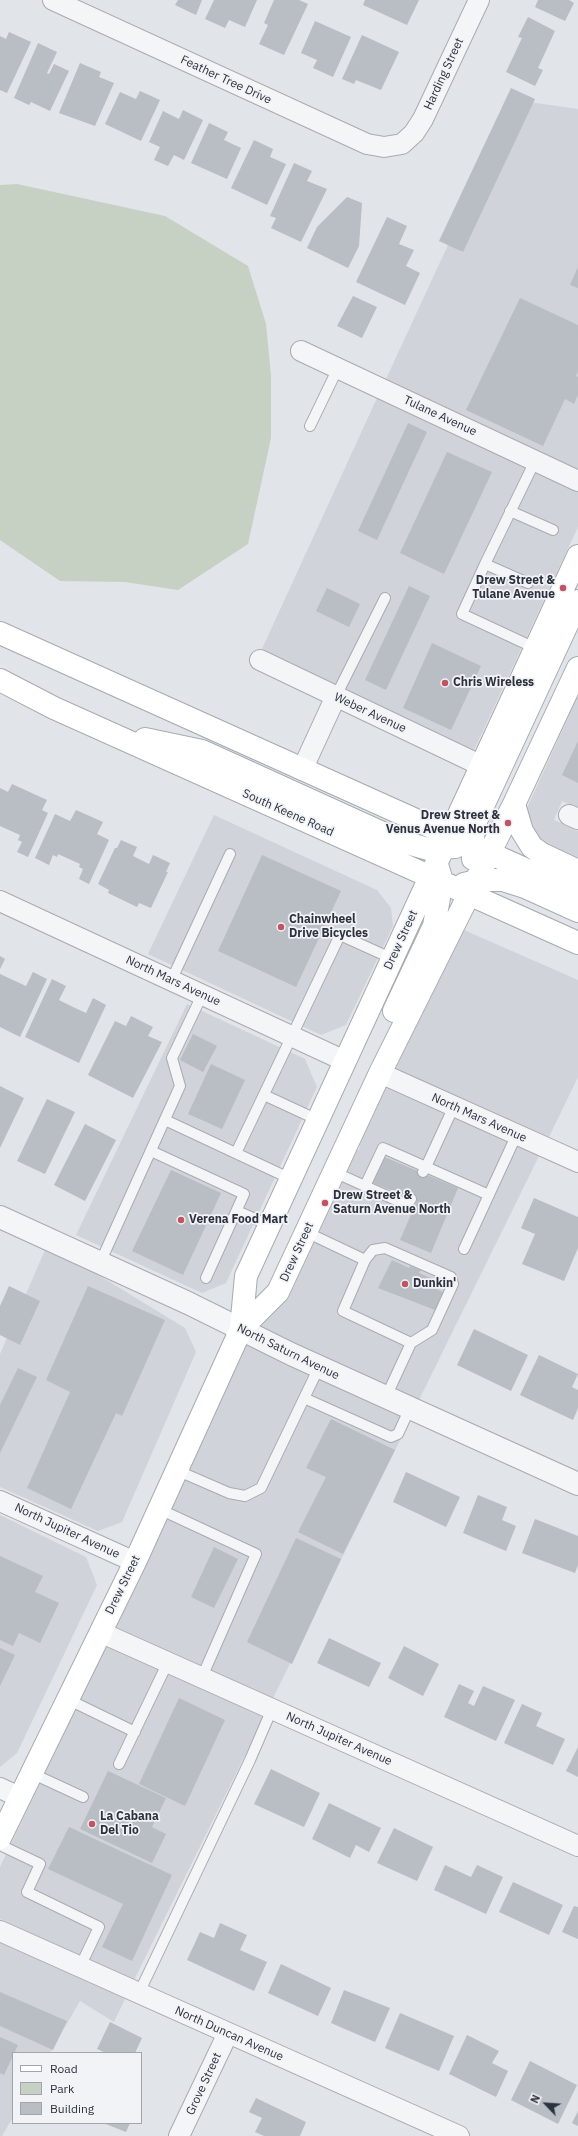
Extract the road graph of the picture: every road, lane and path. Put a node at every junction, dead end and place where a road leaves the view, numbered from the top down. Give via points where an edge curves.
1 (53, 0) edge
2 (479, 0) edge
3 (402, 144) joint
4 (301, 351) dead end
5 (338, 368) junction
6 (310, 426) dead end
7 (535, 460) junction
8 (578, 481) edge
9 (510, 510) junction
10 (553, 530) dead end
11 (578, 556) edge
12 (485, 564) junction
13 (528, 584) dead end
14 (385, 598) dead end
15 (578, 601) edge
16 (0, 633) edge
17 (535, 648) junction
18 (260, 660) dead end
19 (578, 668) edge
20 (0, 680) edge
21 (336, 696) junction
22 (480, 765) junction
23 (302, 770) junction
24 (514, 804) junction
25 (230, 854) dead end
26 (458, 865) junction
27 (578, 870) edge
28 (578, 893) edge
29 (0, 901) edge
30 (578, 911) edge
31 (578, 943) edge
32 (392, 958) junction
33 (171, 980) junction
34 (202, 995) junction
35 (291, 1036) junction
36 (345, 1061) junction
37 (380, 1073) junction
38 (264, 1095) junction
39 (454, 1106) junction
40 (165, 1120) junction
41 (318, 1120) junction
42 (517, 1134) junction
43 (350, 1137) junction
44 (151, 1151) junction
45 (236, 1153) junction
46 (578, 1162) edge
47 (424, 1170) junction
48 (334, 1172) junction
49 (291, 1179) junction
50 (365, 1186) junction
51 (489, 1195) junction
52 (410, 1199) dead end
53 (237, 1211) junction
54 (0, 1217) edge
55 (269, 1225) junction
56 (306, 1232) junction
57 (464, 1249) dead end
58 (365, 1260) junction
59 (100, 1263) junction
60 (206, 1278) dead end
61 (241, 1329) junction
62 (411, 1343) junction
63 (319, 1367) junction
64 (386, 1397) junction
65 (304, 1398) junction
66 (410, 1408) junction
67 (176, 1470) junction
68 (578, 1484) edge
69 (0, 1500) edge
70 (159, 1509) junction
71 (134, 1562) junction
72 (100, 1632) junction
73 (168, 1662) junction
74 (202, 1678) junction
75 (67, 1699) junction
76 (272, 1709) junction
77 (135, 1732) junction
78 (119, 1764) dead end
79 (31, 1772) junction
80 (10, 1793) edge
81 (84, 1797) dead end
82 (0, 1838) edge
83 (0, 1845) edge
84 (578, 1846) edge
85 (0, 1931) edge
86 (80, 1967) junction
87 (139, 1993) junction
88 (228, 2033) junction
89 (179, 2136) edge
90 (459, 2136) edge

1 - 3 street, Feather Tree Drive via 367,144 384,147
2 - 3 street, Harding Street via 423,119 414,133
4 - 5 street, Tulane Avenue
5 - 6 lane
5 - 7 street, Tulane Avenue
7 - 8 street, Tulane Avenue
7 - 9 lane
9 - 10 lane
9 - 12 lane
11 - 17 main road, Drew Street
12 - 13 lane
12 - 17 lane via 462,614
14 - 21 lane
15 - 26 main road via 487,794
16 - 23 main road, South Keene Road
17 - 22 main road, Drew Street
18 - 21 street, Weber Avenue
19 - 24 main road, Drew Street
20 - 26 main road, South Keene Road via 103,730
21 - 22 street, Weber Avenue
21 - 23 street
22 - 26 main road, Drew Street
23 - 26 main road, South Keene Road via 407,817
24 - 26 main road, Drew Street
24 - 27 main road via 522,831 532,847
25 - 33 lane
26 - 28 main road, South Keene Road
26 - 30 main road via 525,887
26 - 31 main road, South Keene Road via 500,908
26 - 32 main road, Drew Street via 408,925
26 - 37 main road, Drew Street
26 - 43 main road via 434,926 367,1067
29 - 33 street, North Mars Avenue
32 - 35 lane via 340,935
32 - 36 main road, Drew Street
33 - 34 street, North Mars Avenue
34 - 35 street, North Mars Avenue
34 - 40 lane via 172,1058 180,1086
35 - 36 street, North Mars Avenue
35 - 38 lane
36 - 41 main road, Drew Street
37 - 39 street, North Mars Avenue
37 - 43 main road, Drew Street
38 - 41 lane
38 - 45 lane
39 - 42 street, North Mars Avenue
39 - 47 lane
40 - 44 lane
40 - 45 lane
41 - 49 main road, Drew Street
42 - 46 street, North Mars Avenue
42 - 51 lane
43 - 48 main road, Drew Street
44 - 53 lane via 242,1192 244,1196
44 - 59 lane
45 - 49 lane
47 - 50 lane via 383,1148
47 - 51 lane
48 - 50 lane
48 - 56 main road, Drew Street
49 - 55 main road, Drew Street
50 - 52 lane via 388,1193 407,1205
51 - 57 lane
53 - 55 lane
53 - 60 lane
54 - 59 street, North Saturn Avenue
55 - 61 main road, Drew Street via 246,1276
56 - 58 lane
56 - 61 main road, Drew Street via 278,1292
58 - 62 lane via 343,1311
58 - 62 lane via 373,1250 385,1248 451,1278 453,1284 432,1330
59 - 61 street, North Saturn Avenue
61 - 63 street, North Saturn Avenue
61 - 67 main road, Drew Street
62 - 64 lane
63 - 64 street, North Saturn Avenue
63 - 65 lane
64 - 66 street, North Saturn Avenue
65 - 66 lane via 391,1437 398,1434
65 - 67 lane via 261,1488 245,1496 229,1493
66 - 68 street, North Saturn Avenue
67 - 70 main road, Drew Street
69 - 71 street, North Jupiter Avenue
70 - 71 main road, Drew Street
70 - 74 lane via 256,1554
71 - 72 main road, Drew Street
72 - 73 street, North Jupiter Avenue
72 - 75 main road, Drew Street
73 - 74 street, North Jupiter Avenue
73 - 77 lane
74 - 76 street, North Jupiter Avenue
75 - 77 lane
75 - 79 main road, Drew Street
76 - 84 street, North Jupiter Avenue
76 - 87 lane
77 - 78 lane
79 - 80 main road, Drew Street
79 - 81 lane
80 - 82 main road, Drew Street
83 - 86 lane via 40,1864 27,1892 99,1927
85 - 86 street, North Duncan Avenue
86 - 87 street, North Duncan Avenue
87 - 88 street, North Duncan Avenue
88 - 89 street, Grove Street
88 - 90 street, North Duncan Avenue

